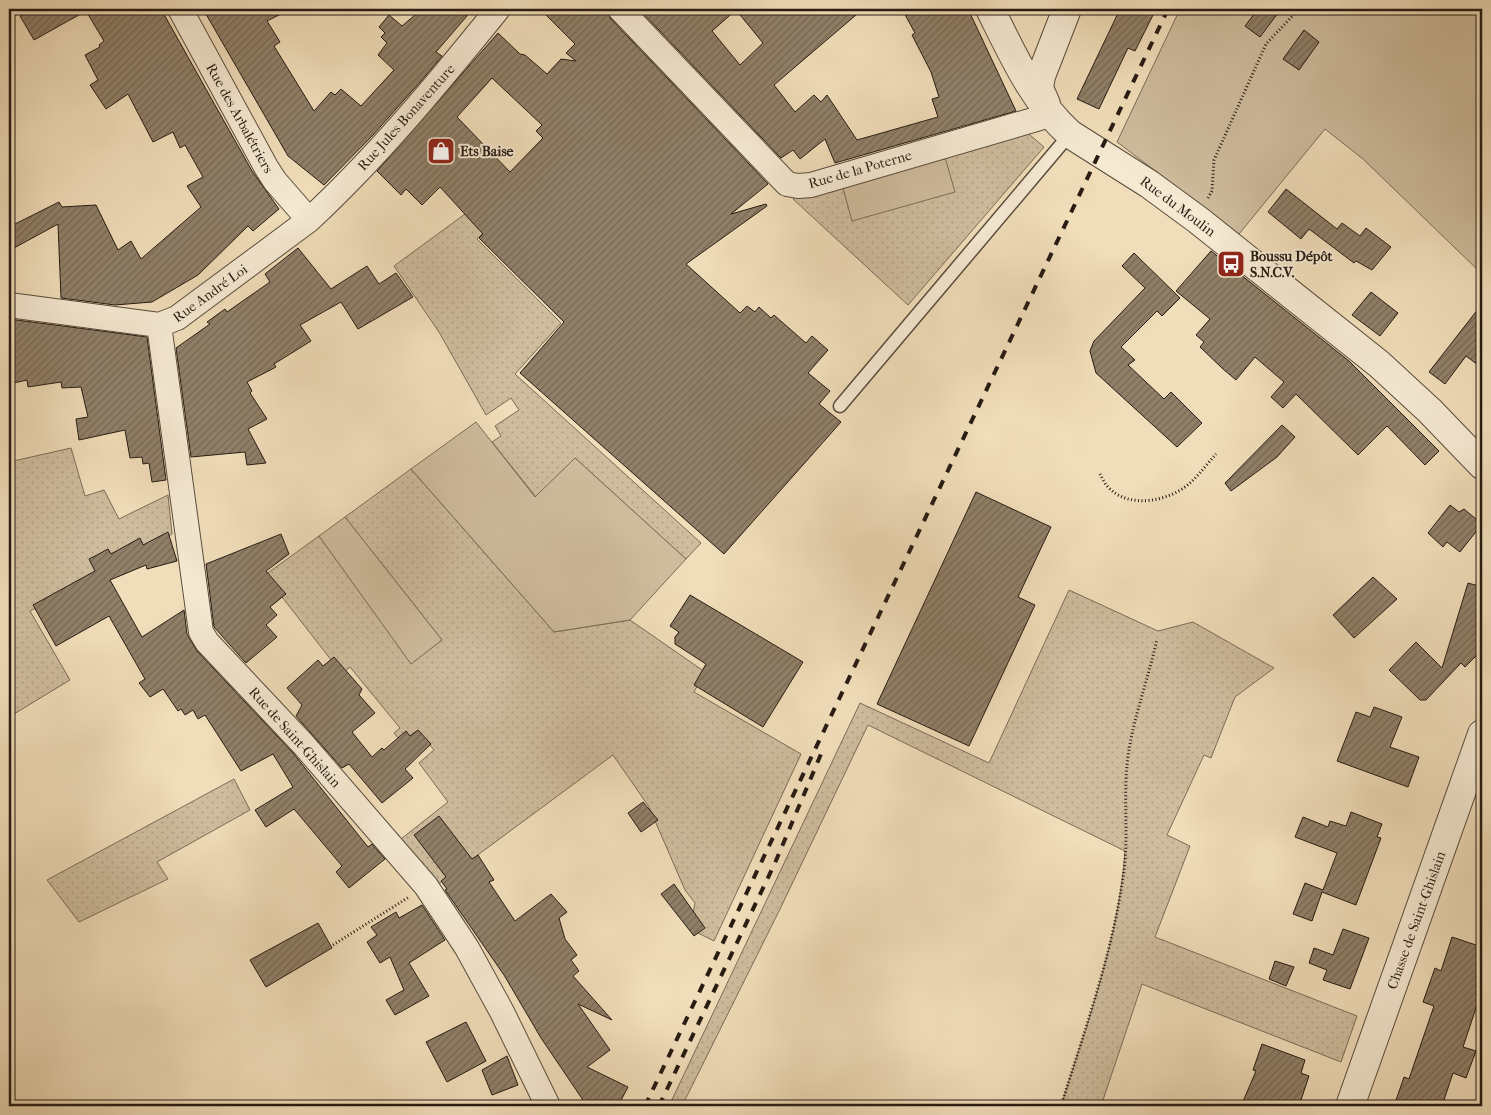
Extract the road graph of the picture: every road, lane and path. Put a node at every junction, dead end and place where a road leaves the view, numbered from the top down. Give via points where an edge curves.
1 (180, 9) edge
2 (498, 9) edge
3 (620, 9) edge
4 (990, 9) edge
5 (1067, 9) edge
6 (1299, 9) edge
7 (1050, 115) junction
8 (1070, 134) junction
9 (309, 220) junction
10 (1198, 220) junction
11 (9, 305) edge
12 (159, 325) junction
13 (840, 406) dead end
14 (1216, 454) dead end
15 (1482, 465) edge
16 (1100, 474) dead end
17 (1157, 639) dead end
18 (1482, 738) edge
19 (426, 886) junction
20 (333, 945) dead end
21 (548, 1106) edge
22 (1061, 1106) edge
23 (1350, 1106) edge

1 - 9 street, Rue des Arbalétriers via 271,174
2 - 9 street, Rue Jules Bonaventure via 427,96
3 - 7 street, Rue de la Poterne via 787,184 811,184
4 - 7 street, Rue du Moulin
5 - 7 street via 1039,88
6 - 10 path via 1266,44 1214,160 1212,191
7 - 8 street, Rue du Moulin
8 - 10 street, Rue du Moulin via 1149,184
8 - 13 lane
9 - 12 street, Rue André Loi via 178,318
10 - 15 street, Rue du Moulin via 1379,364
11 - 12 street, Rue André Loi
12 - 19 street, Rue de Saint-Ghislain via 201,632
14 - 16 path via 1190,483 1157,500 1135,500 1120,494 1108,488
17 - 22 path via 1129,748 1125,851 1116,915 1107,957
18 - 23 street, Chasse de Saint-Ghislain
19 - 20 path
19 - 21 street, Rue de Saint-Ghislain via 502,1012

